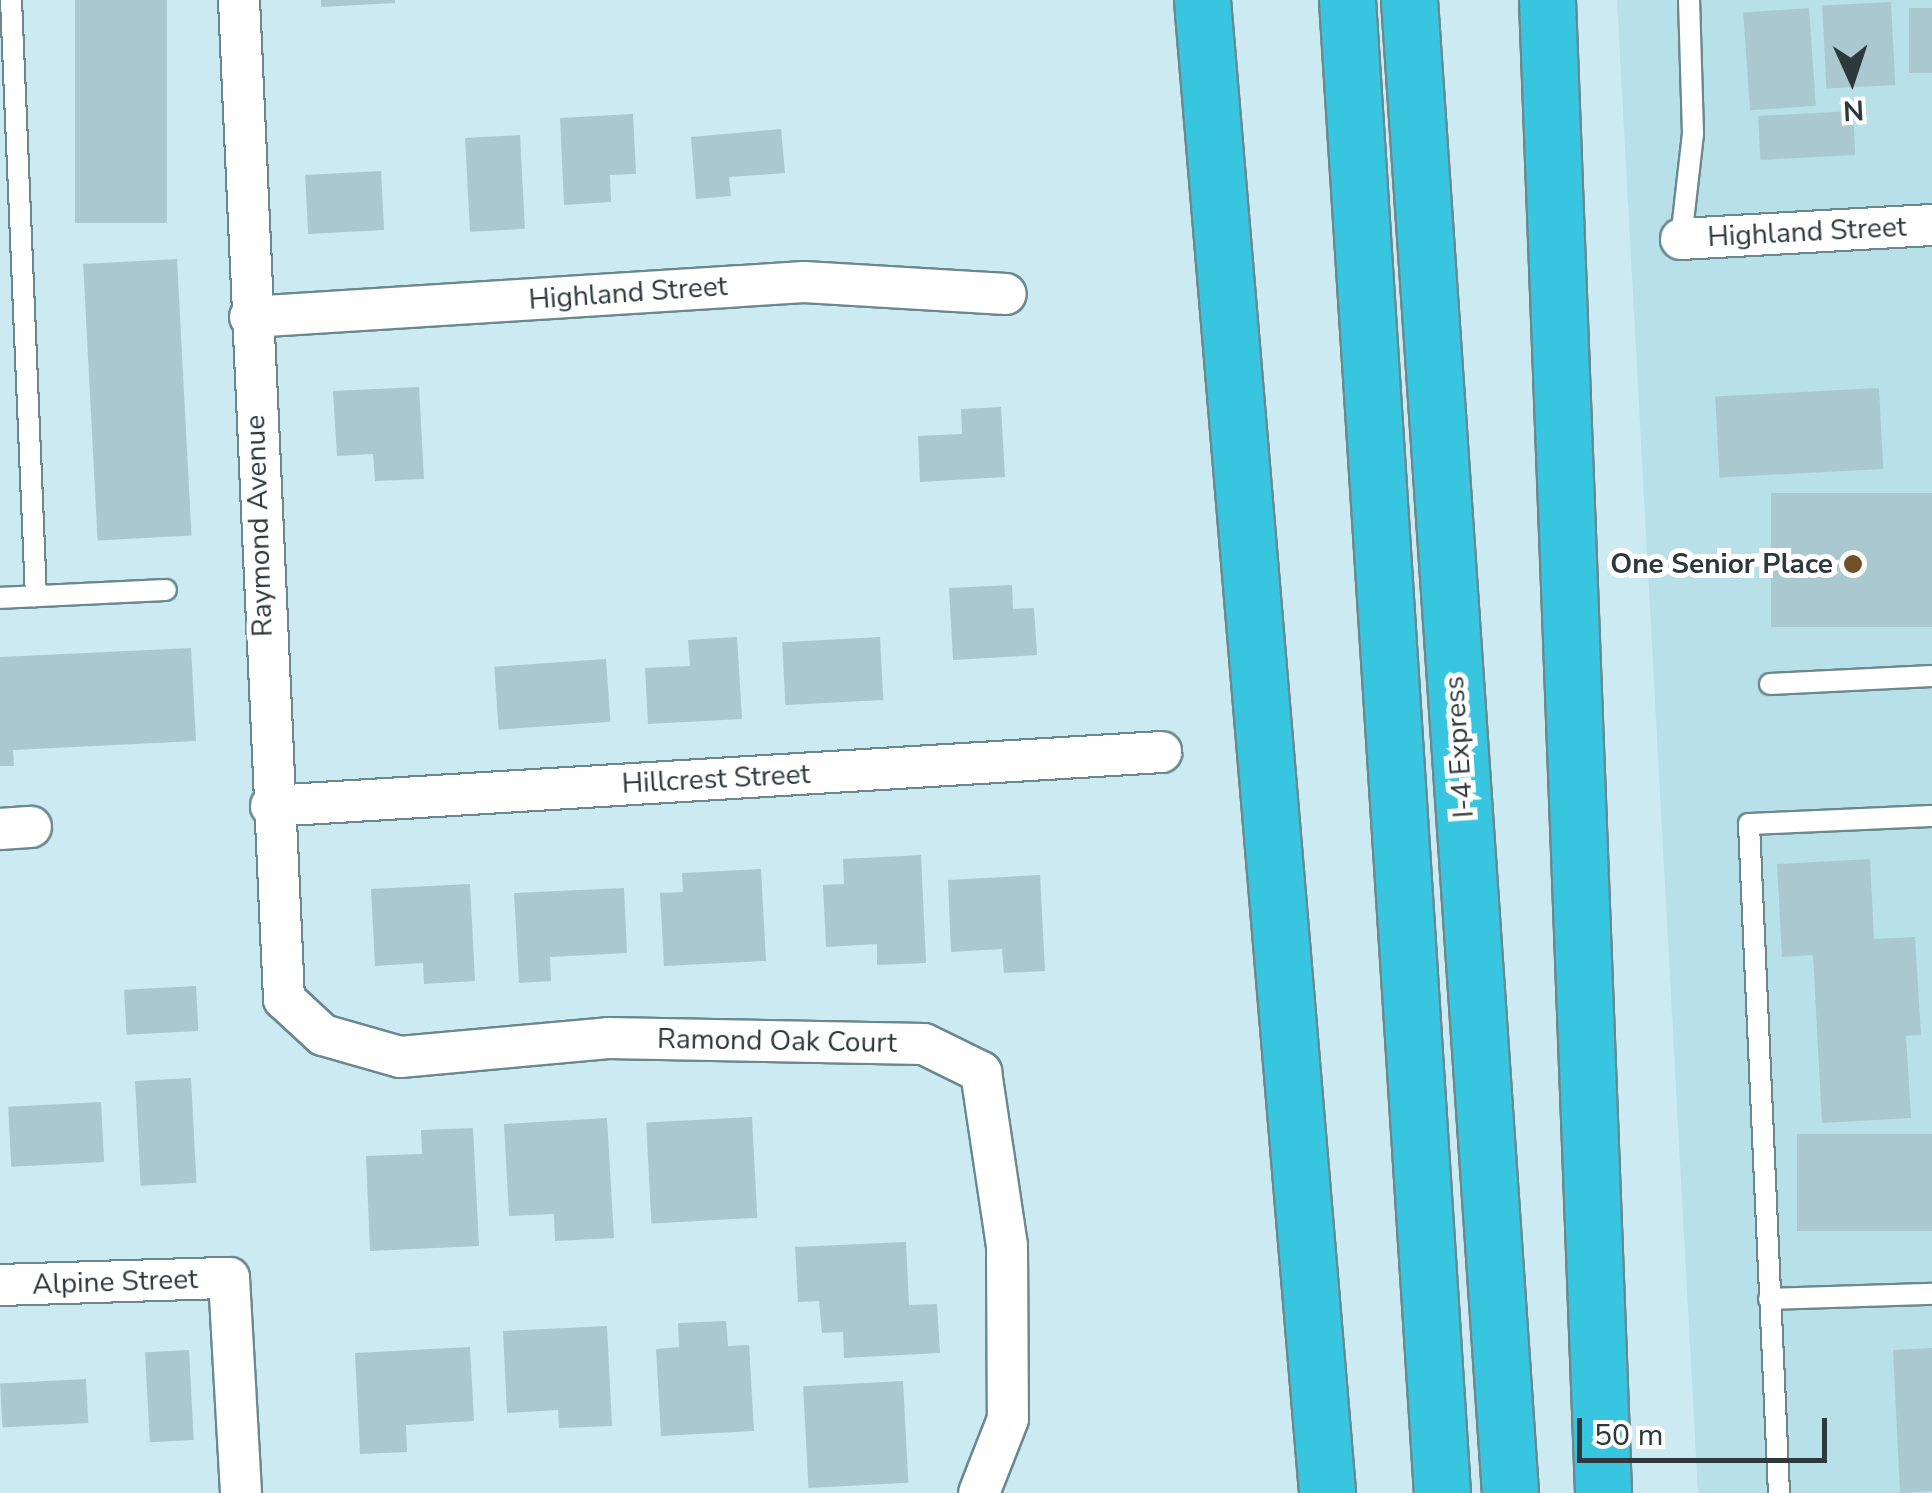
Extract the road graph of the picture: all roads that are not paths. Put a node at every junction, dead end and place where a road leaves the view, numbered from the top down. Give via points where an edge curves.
1 (11, 0) edge
2 (239, 0) edge
3 (1202, 0) edge
4 (1347, 0) edge
5 (1409, 0) edge
6 (1547, 0) edge
7 (1690, 0) edge
8 (10, 191) edge
9 (1932, 225) edge
10 (1681, 239) joint
11 (1006, 294) dead end
12 (250, 317) junction
13 (166, 590) dead end
14 (36, 596) junction
15 (0, 598) edge
16 (1932, 676) edge
17 (1770, 684) dead end
18 (1161, 752) dead end
19 (271, 806) junction
20 (1932, 816) edge
21 (322, 1035) joint
22 (0, 1286) edge
23 (1932, 1294) edge
24 (1769, 1299) junction
25 (241, 1493) edge
26 (979, 1493) edge
27 (1327, 1493) edge
28 (1442, 1493) edge
29 (1510, 1493) edge
30 (1603, 1493) edge
31 (1779, 1493) edge

1 - 8 lane
2 - 12 street, Raymond Avenue
3 - 27 highway
4 - 28 highway
5 - 29 highway, I-4 Express
6 - 30 highway
7 - 10 lane via 1693,134
8 - 14 lane
9 - 10 street, Highland Street
11 - 12 street, Highland Street via 804,282
12 - 19 street, Raymond Avenue
13 - 14 lane
14 - 15 lane
16 - 17 lane
18 - 19 street, Hillcrest Street
19 - 21 street, Raymond Avenue via 284,999
20 - 24 lane via 1749,824
21 - 26 street, Ramond Oak Court via 400,1058 608,1038 924,1044 982,1072 1007,1245 1008,1419
22 - 25 street, Alpine Street via 229,1278
23 - 24 lane
24 - 31 lane

